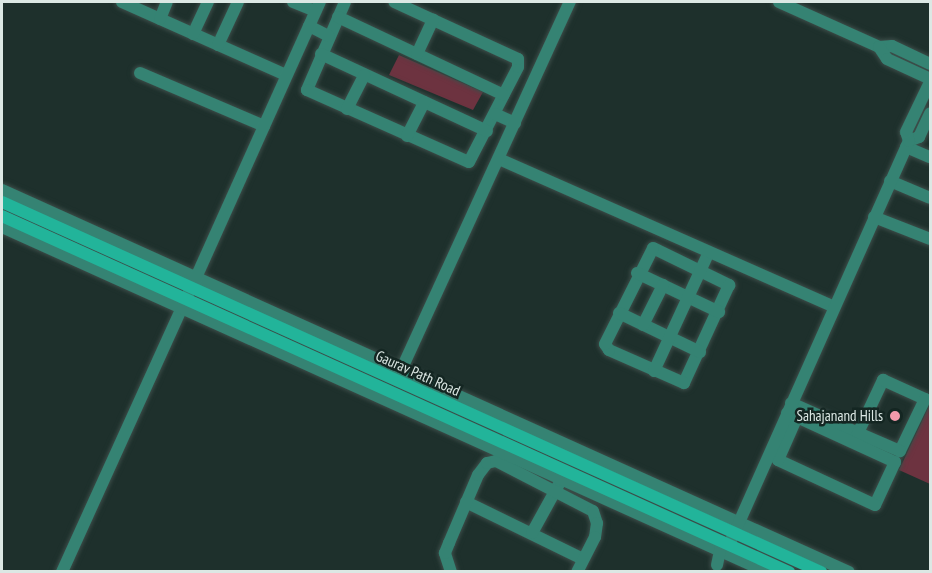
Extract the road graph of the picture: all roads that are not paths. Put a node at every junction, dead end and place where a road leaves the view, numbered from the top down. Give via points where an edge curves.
1 (167, 2) edge
2 (208, 2) edge
3 (238, 2) edge
4 (293, 2) edge
5 (345, 2) edge
6 (394, 2) edge
7 (570, 2) edge
8 (779, 2) edge
9 (130, 3) edge
10 (314, 15) edge
11 (338, 17) junction
12 (160, 18) junction
13 (433, 19) junction
14 (330, 33) junction
15 (193, 34) junction
16 (218, 45) junction
17 (321, 54) junction
18 (417, 54) junction
19 (140, 73) dead end
20 (286, 75) junction
21 (364, 75) junction
22 (929, 75) edge
23 (504, 94) junction
24 (424, 102) junction
25 (347, 109) junction
26 (496, 111) junction
27 (930, 113) edge
28 (517, 120) junction
29 (264, 126) junction
30 (487, 131) junction
31 (407, 136) junction
32 (907, 144) junction
33 (930, 157) edge
34 (499, 159) junction
35 (890, 182) junction
36 (2, 190) edge
37 (930, 198) edge
38 (2, 202) edge
39 (2, 216) edge
40 (874, 218) junction
41 (2, 227) edge
42 (930, 239) edge
43 (709, 252) junction
44 (701, 269) junction
45 (638, 273) junction
46 (663, 285) junction
47 (189, 293) junction
48 (688, 297) junction
49 (834, 308) junction
50 (719, 312) junction
51 (619, 313) junction
52 (644, 325) junction
53 (669, 337) junction
54 (700, 352) junction
55 (654, 371) junction
56 (399, 375) junction
57 (792, 411) junction
58 (858, 433) junction
59 (564, 474) junction
60 (555, 491) junction
61 (466, 502) junction
62 (734, 526) junction
63 (532, 533) junction
64 (724, 547) junction
65 (583, 559) junction
66 (716, 568) edge
67 (62, 572) edge
68 (451, 572) edge
69 (577, 572) edge
70 (766, 572) edge
71 (789, 572) edge
72 (821, 572) edge
73 (849, 572) edge

1 - 12 street
2 - 15 street
3 - 16 street
4 - 10 street
5 - 11 street
6 - 13 street
7 - 28 street
8 - 22 street via 879,47 887,59
9 - 12 street
10 - 14 street
10 - 20 street
11 - 14 street
11 - 18 street
12 - 15 street
13 - 18 street
13 - 23 street via 515,56 518,67
14 - 17 street
15 - 16 street
16 - 20 street
17 - 21 street
17 - 25 street via 307,90
18 - 23 street
19 - 29 street
20 - 29 street
21 - 24 street
21 - 25 street
22 - 32 street via 906,132
23 - 26 street
24 - 30 street
24 - 31 street
25 - 31 street
26 - 28 street
26 - 30 street
27 - 32 street via 919,137
28 - 34 street
29 - 47 street
30 - 31 street via 474,157 466,163
32 - 33 street
32 - 35 street
34 - 43 street
34 - 56 street
35 - 37 street
35 - 40 street
36 - 47 street
38 - 47 main road, Gaurav Path Road
39 - 47 main road, Gaurav Path Road
40 - 42 street
40 - 49 street
41 - 47 street
43 - 44 street
43 - 49 street
44 - 45 street via 653,248
44 - 48 street
44 - 50 street via 729,285
45 - 46 street
45 - 51 street
46 - 48 street
46 - 52 street
47 - 56 main road, Gaurav Path Road
47 - 59 main road, Gaurav Path Road
47 - 67 street
48 - 50 street
48 - 53 street
49 - 57 street
50 - 54 street
51 - 52 street
51 - 55 street via 606,348
52 - 53 street
53 - 54 street
53 - 55 street
54 - 55 street via 684,383
56 - 62 main road, Gaurav Path Road
57 - 57 street via 895,462 875,505 778,460
57 - 58 street
57 - 62 street
58 - 58 street via 883,380 925,399 900,451
59 - 60 street
59 - 64 main road, Gaurav Path Road
60 - 61 street via 496,462 487,462
60 - 63 street
60 - 65 street via 593,512 597,523 595,537
61 - 63 street
61 - 68 street via 445,553
62 - 64 street
62 - 72 main road, Gaurav Path Road
62 - 73 street
63 - 65 street
64 - 66 street
64 - 70 street
64 - 71 main road, Gaurav Path Road
65 - 69 street

